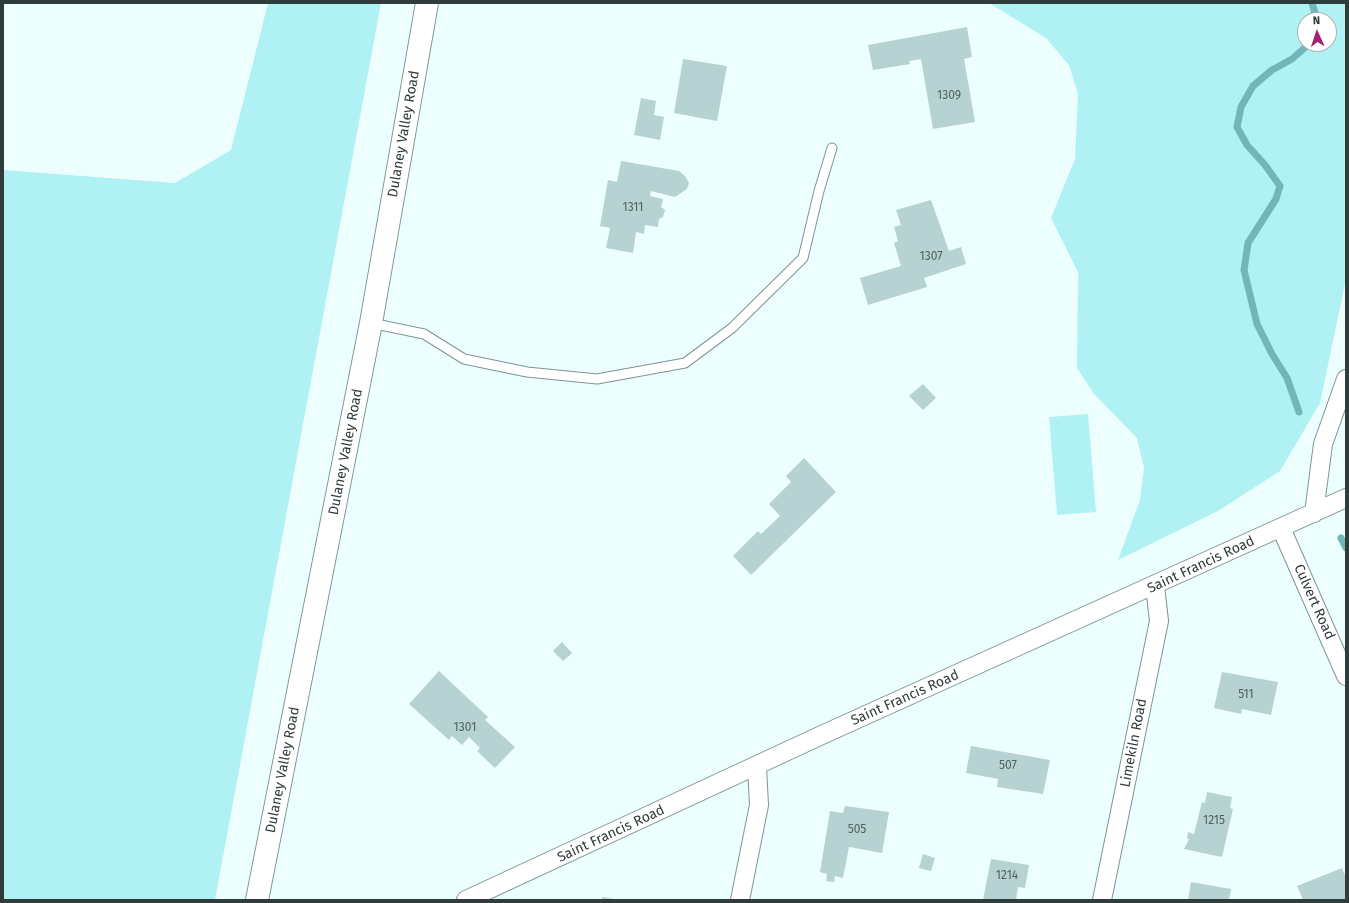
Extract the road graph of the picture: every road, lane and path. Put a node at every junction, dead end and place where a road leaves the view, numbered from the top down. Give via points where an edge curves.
1 (427, 3) edge
2 (832, 148) dead end
3 (370, 323) junction
4 (1346, 380) edge
5 (1346, 498) edge
6 (1314, 513) junction
7 (1281, 528) junction
8 (1155, 586) junction
9 (1346, 676) edge
10 (757, 767) junction
11 (257, 900) edge
12 (466, 900) edge
13 (740, 900) edge
14 (1102, 900) edge

1 - 3 main road, Dulaney Valley Road
2 - 3 lane via 803,258 732,328 685,363 597,379 527,372 464,359 424,334
3 - 11 main road, Dulaney Valley Road
4 - 6 street via 1323,444
5 - 6 street, Saint Francis Road
6 - 7 street, Saint Francis Road
7 - 8 street, Saint Francis Road
7 - 9 street, Culvert Road
8 - 10 street, Saint Francis Road via 824,734
8 - 14 street, Limekiln Road via 1159,621
10 - 12 street, Saint Francis Road
10 - 13 street via 759,805

